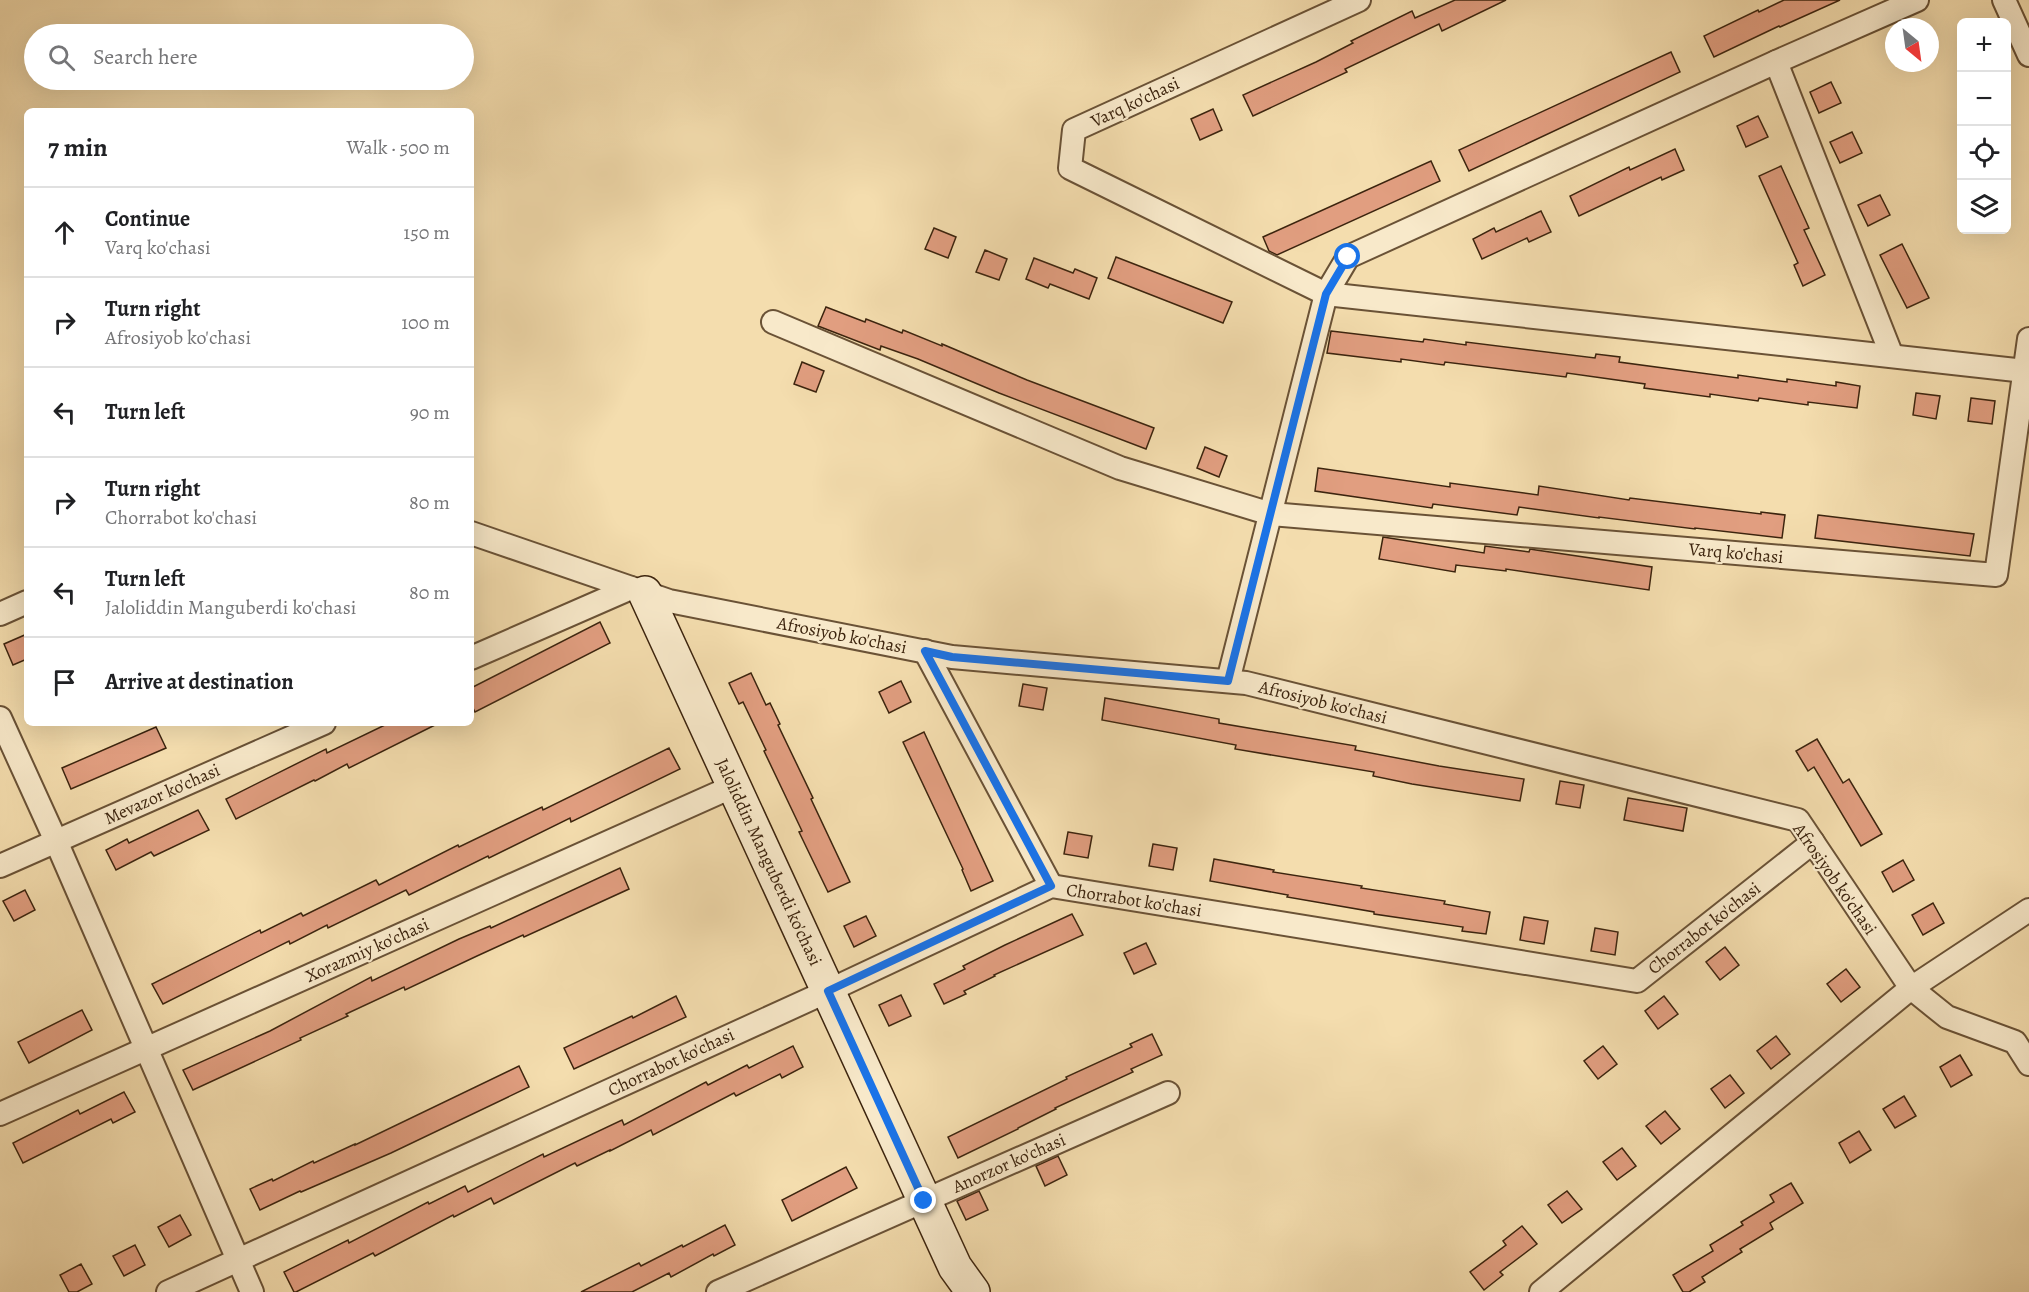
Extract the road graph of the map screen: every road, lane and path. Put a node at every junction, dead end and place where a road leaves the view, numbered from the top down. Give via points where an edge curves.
1 (1359, 0) edge
2 (1917, 0) edge
3 (2004, 0) edge
4 (2029, 55) edge
5 (1776, 62) junction
6 (1326, 294) junction
7 (773, 322) dead end
8 (2029, 339) edge
9 (1892, 356) junction
10 (2025, 371) junction
11 (1271, 514) junction
12 (474, 534) edge
13 (638, 590) junction
14 (24, 603) edge
15 (0, 614) edge
16 (925, 651) junction
17 (474, 657) edge
18 (1228, 681) junction
19 (0, 718) edge
20 (317, 726) edge
21 (734, 786) junction
22 (56, 841) junction
23 (1813, 842) junction
24 (0, 866) edge
25 (1051, 886) junction
26 (2029, 910) edge
27 (1911, 988) junction
28 (828, 991) junction
29 (146, 1049) junction
30 (2029, 1064) edge
31 (1168, 1093) dead end
32 (0, 1114) edge
33 (924, 1201) junction
34 (238, 1260) junction
35 (168, 1292) edge
36 (252, 1292) edge
37 (718, 1292) edge
38 (973, 1292) edge
39 (1541, 1292) edge

1 - 6 street, Varq ko'chasi via 1074,130 1070,168
2 - 5 street
3 - 4 street
5 - 6 street via 1348,257
5 - 9 street
6 - 9 street, Varq ko'chasi
6 - 11 street
7 - 11 street, Varq ko'chasi via 1120,468
8 - 10 street, Varq ko'chasi
9 - 10 street, Varq ko'chasi
10 - 11 street, Varq ko'chasi via 1996,575
11 - 18 street
12 - 13 street, Afrosiyob ko'chasi
13 - 16 street, Afrosiyob ko'chasi via 669,601
13 - 17 street
13 - 21 street, Jaloliddin Manguberdi ko'chasi
14 - 15 street
16 - 18 street, Afrosiyob ko'chasi via 952,657
16 - 25 street
18 - 23 street, Afrosiyob ko'chasi via 1798,820
19 - 22 street
20 - 22 street, Mevazor ko'chasi
21 - 28 street, Jaloliddin Manguberdi ko'chasi
21 - 29 street, Xorazmiy ko'chasi
22 - 24 street, Mevazor ko'chasi
22 - 29 street
23 - 25 street, Chorrabot ko'chasi via 1637,981
23 - 27 street, Afrosiyob ko'chasi
25 - 28 street, Chorrabot ko'chasi
26 - 27 street
27 - 30 street, Afrosiyob ko'chasi via 1947,1017 2015,1042
27 - 39 street
28 - 33 street, Jaloliddin Manguberdi ko'chasi
28 - 34 street, Chorrabot ko'chasi
29 - 32 street, Xorazmiy ko'chasi
29 - 34 street
31 - 33 street, Anorzor ko'chasi
33 - 37 street, Anorzor ko'chasi
33 - 38 street, Jaloliddin Manguberdi ko'chasi via 955,1267
34 - 35 street, Chorrabot ko'chasi
34 - 36 street

